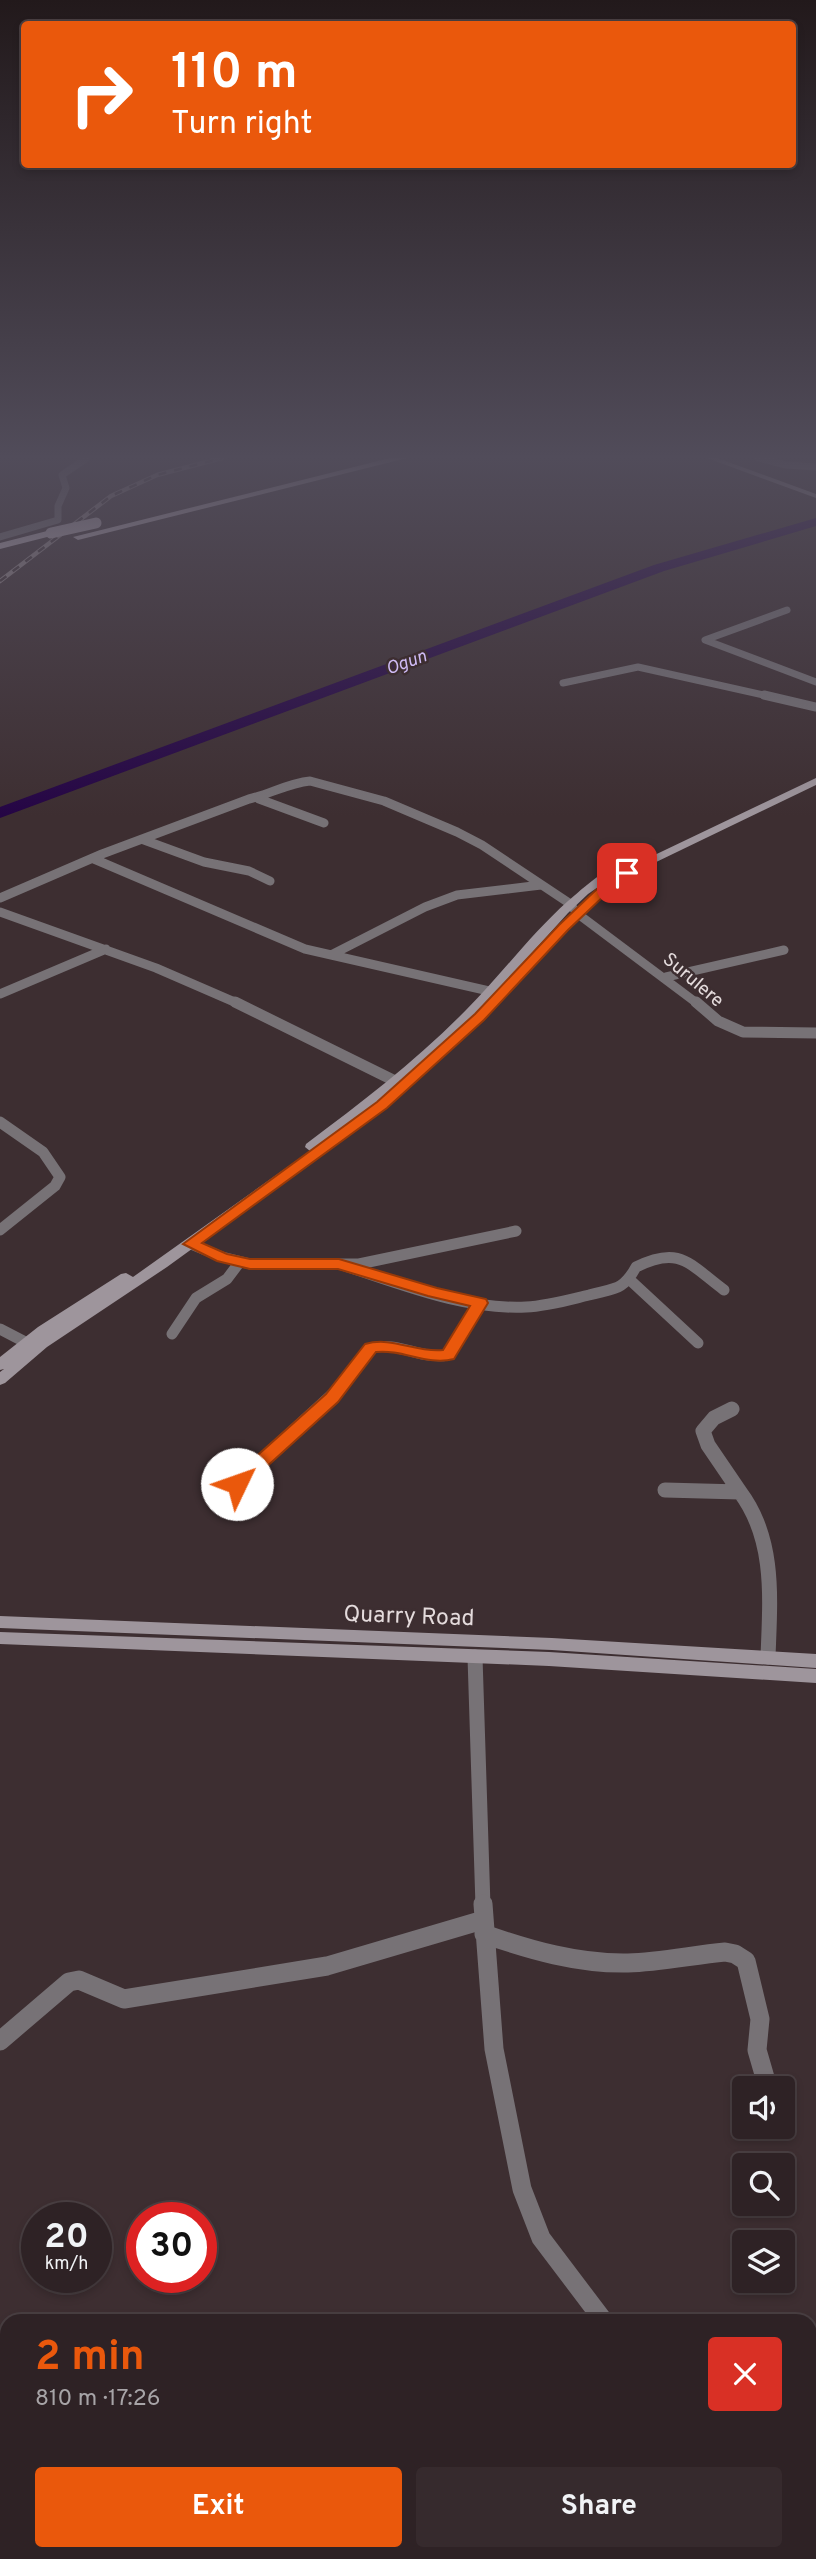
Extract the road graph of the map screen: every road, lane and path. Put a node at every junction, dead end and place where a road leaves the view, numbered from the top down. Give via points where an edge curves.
1 (787, 610) dead end
2 (816, 682) edge
3 (563, 683) dead end
4 (816, 707) edge
5 (816, 773) edge
6 (816, 781) edge
7 (255, 797) junction
8 (324, 823) dead end
9 (144, 840) junction
10 (94, 859) junction
11 (270, 881) dead end
12 (541, 885) junction
13 (0, 898) edge
14 (569, 903) junction
15 (0, 912) edge
16 (578, 914) junction
17 (106, 949) junction
18 (784, 950) dead end
19 (331, 955) junction
20 (666, 977) junction
21 (489, 992) junction
22 (0, 994) edge
23 (816, 1033) edge
24 (394, 1081) junction
25 (0, 1122) edge
26 (0, 1230) edge
27 (516, 1231) dead end
28 (191, 1244) junction
29 (239, 1263) junction
30 (339, 1264) junction
31 (630, 1280) junction
32 (724, 1290) dead end
33 (480, 1303) junction
34 (0, 1329) edge
35 (172, 1334) dead end
36 (27, 1343) junction
37 (698, 1343) dead end
38 (0, 1365) edge
39 (0, 1380) edge
40 (732, 1409) dead end
41 (237, 1484) dead end
42 (666, 1490) dead end
43 (740, 1492) junction
44 (0, 1622) edge
45 (0, 1637) edge
46 (475, 1657) junction
47 (768, 1657) junction
48 (816, 1661) edge
49 (816, 1676) edge
50 (483, 1927) junction
51 (0, 2042) edge
52 (765, 2076) edge
53 (598, 2314) edge

1 - 2 street via 705,640
3 - 4 street via 638,667
5 - 14 main road via 607,873
6 - 16 main road via 627,873
7 - 8 street
7 - 9 street, Surulere
7 - 12 street, Surulere via 299,782 329,785 383,801 482,845
9 - 10 street, Surulere
9 - 11 street
10 - 13 street, Surulere
10 - 19 street via 293,944
12 - 14 street, Surulere
12 - 19 street via 457,895
14 - 16 street, Surulere
14 - 21 main road
15 - 17 street
16 - 20 street, Surulere
16 - 28 main road via 480,1017 382,1105
17 - 22 street
17 - 24 street via 216,993
18 - 20 street
19 - 21 street
20 - 23 street, Surulere via 728,1026 743,1031
21 - 24 main road
24 - 36 main road via 309,1148
25 - 26 street via 45,1154 60,1177
27 - 30 street via 377,1262
28 - 29 street
28 - 39 main road via 42,1344
29 - 30 street
29 - 35 street via 227,1279 196,1298
30 - 33 street
31 - 32 street via 636,1267 673,1256
31 - 33 street via 547,1304
31 - 37 street
33 - 41 street via 448,1355 389,1346 371,1348 332,1398
34 - 36 street
36 - 38 main road
40 - 43 street via 714,1418 703,1431
42 - 43 street
43 - 47 street via 759,1525 766,1557
44 - 47 main road, Quarry Road
45 - 46 main road, Quarry Road
46 - 49 main road, Quarry Road
46 - 50 street
47 - 48 main road, Quarry Road
50 - 51 street via 327,1966 124,1999 79,1980 69,1982
50 - 52 street via 531,1950 573,1958 625,1963 735,1954 746,1961 760,2019 757,2050
50 - 53 street via 494,2049 522,2189 541,2238

